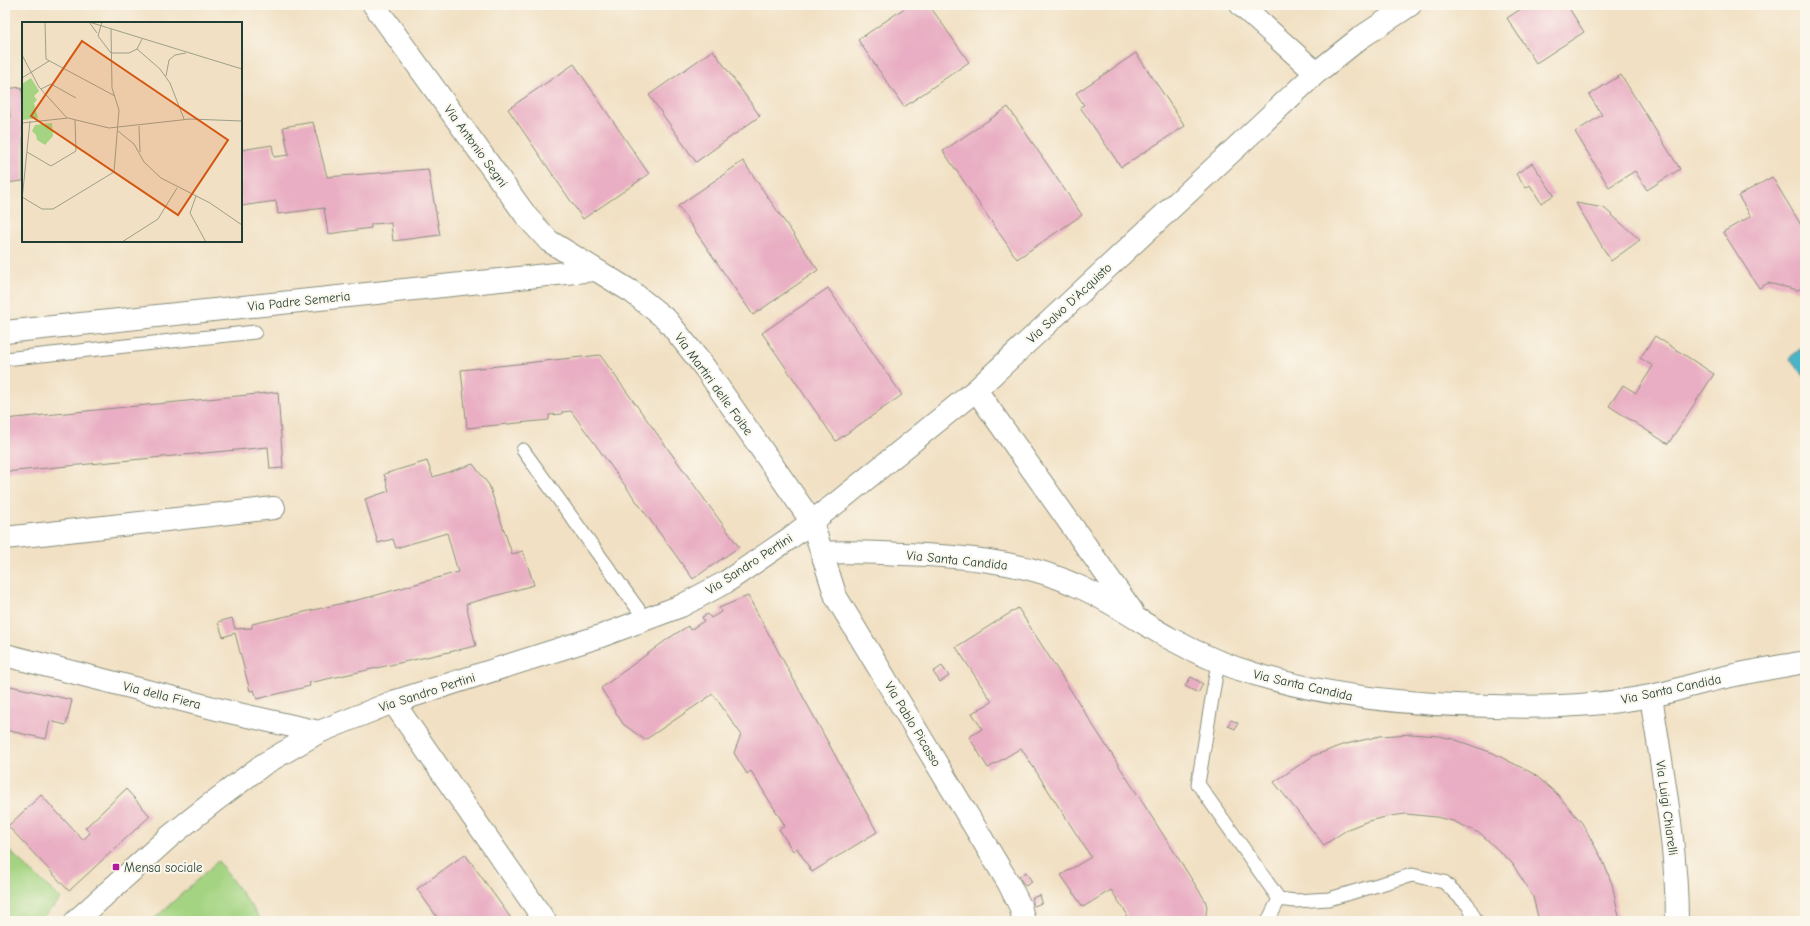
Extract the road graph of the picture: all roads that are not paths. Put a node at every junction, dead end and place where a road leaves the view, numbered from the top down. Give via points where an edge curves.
1 (374, 5) edge
2 (1241, 5) edge
3 (1410, 5) edge
4 (1316, 73) junction
5 (594, 270) junction
6 (5, 332) edge
7 (254, 332) dead end
8 (5, 359) edge
9 (976, 390) junction
10 (523, 450) dead end
11 (274, 508) dead end
12 (812, 522) junction
13 (5, 538) edge
14 (822, 553) junction
15 (1137, 619) junction
16 (646, 620) junction
17 (5, 655) edge
18 (1218, 662) junction
19 (1805, 662) edge
20 (1651, 696) junction
21 (393, 702) junction
22 (319, 732) junction
23 (1279, 899) junction
24 (76, 921) edge
25 (545, 921) edge
26 (1024, 921) edge
27 (1268, 921) edge
28 (1476, 921) edge
29 (1677, 921) edge

1 - 5 street, Via Antonio Segni via 526,217 549,241
2 - 4 street
3 - 4 street, Via Salvo D'Acquisto via 1360,38
4 - 9 street, Via Salvo D'Acquisto
5 - 6 street, Via Padre Semeria
5 - 12 street, Via Martiri delle Foibe via 632,292 667,320 705,368
7 - 8 lane
9 - 12 street, Via Salvo D'Acquisto
9 - 15 street
10 - 16 lane
11 - 13 street
12 - 14 street, Via Pablo Picasso
12 - 16 street, Via Sandro Pertini via 726,582 681,606
14 - 15 street, Via Santa Candida via 937,555 1028,569 1071,582 1109,601
14 - 26 street, Via Pablo Picasso via 836,597 1008,882
15 - 18 street, Via Santa Candida via 1170,639
16 - 21 street, Via Sandro Pertini
17 - 22 street, Via della Fiera
18 - 20 street, Via Santa Candida via 1307,688 1373,700 1458,706 1545,708
18 - 23 lane via 1198,784
19 - 20 street, Via Santa Candida via 1707,681
20 - 29 street, Via Luigi Chiarelli via 1673,850
21 - 22 street, Via Sandro Pertini
21 - 25 street
22 - 24 street, Via Sandro Pertini via 264,764 212,803 169,837
23 - 27 lane
23 - 28 lane via 1329,899 1412,875 1444,882 1468,905

